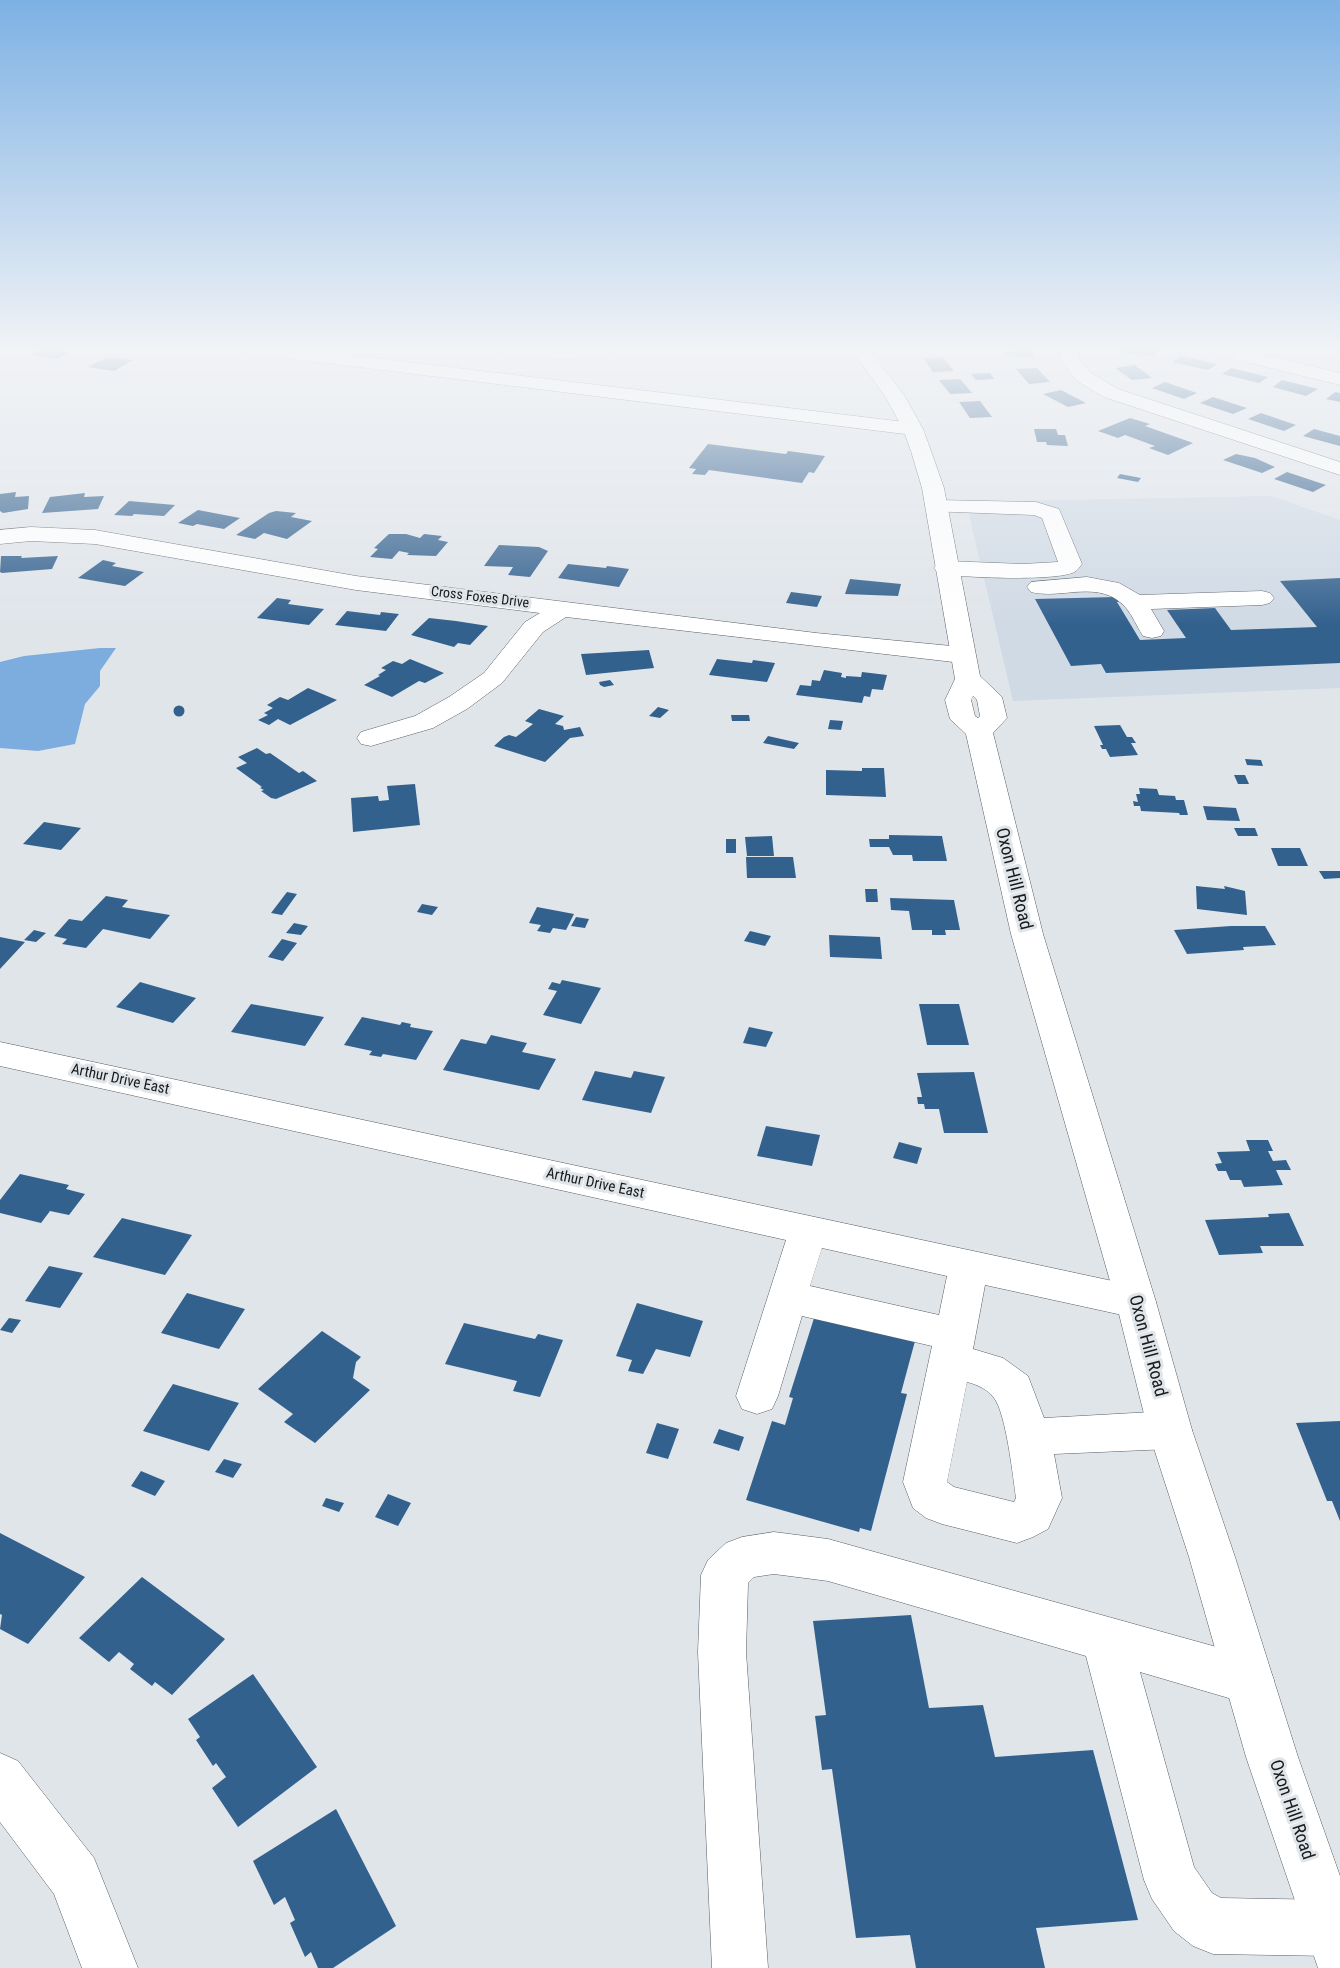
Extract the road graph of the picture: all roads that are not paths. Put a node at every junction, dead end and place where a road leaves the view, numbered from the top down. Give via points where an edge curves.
1 (917, 440) edge
2 (1252, 440) edge
3 (1340, 469) edge
4 (936, 506) junction
5 (0, 537) edge
6 (948, 579) junction
7 (1262, 598) dead end
8 (1134, 602) junction
9 (562, 609) junction
10 (1152, 631) dead end
11 (965, 667) junction
12 (371, 738) dead end
13 (0, 1054) edge
14 (808, 1231) junction
15 (969, 1266) junction
16 (787, 1297) junction
17 (1136, 1302) junction
18 (953, 1348) junction
19 (757, 1396) dead end
20 (1170, 1430) junction
21 (1029, 1437) junction
22 (1106, 1639) junction
23 (1249, 1680) junction
24 (0, 1779) edge
25 (1336, 1941) edge
26 (110, 1968) edge
27 (740, 1968) edge

1 - 4 street, Oxon Hill Road
2 - 3 street
4 - 6 street, Oxon Hill Road
4 - 6 street via 1036,509 1051,514 1070,564 1066,568
5 - 9 street, Cross Foxes Drive via 95,537 336,580
6 - 8 street via 1088,585 1117,590
6 - 11 street, Oxon Hill Road
7 - 8 street
8 - 10 street
9 - 11 street, Cross Foxes Drive via 816,640
9 - 12 street via 534,627 492,678 465,698 424,722
11 - 17 street, Oxon Hill Road via 958,700 963,719 979,731 1030,945
13 - 14 street, Arthur Drive East
14 - 15 street, Arthur Drive East
14 - 16 street
15 - 17 street, Arthur Drive East
15 - 18 street
16 - 18 street
16 - 19 street
17 - 20 street, Oxon Hill Road
18 - 21 street via 1013,1388
18 - 21 street via 925,1482 929,1494 942,1504 1017,1522 1032,1515 1038,1498
20 - 21 street
20 - 23 street, Oxon Hill Road
22 - 23 street
22 - 25 street via 1170,1880 1193,1912 1213,1926
22 - 27 street via 828,1560 774,1553 742,1558 725,1575 722,1652
23 - 25 street, Oxon Hill Road
24 - 26 street via 75,1877

